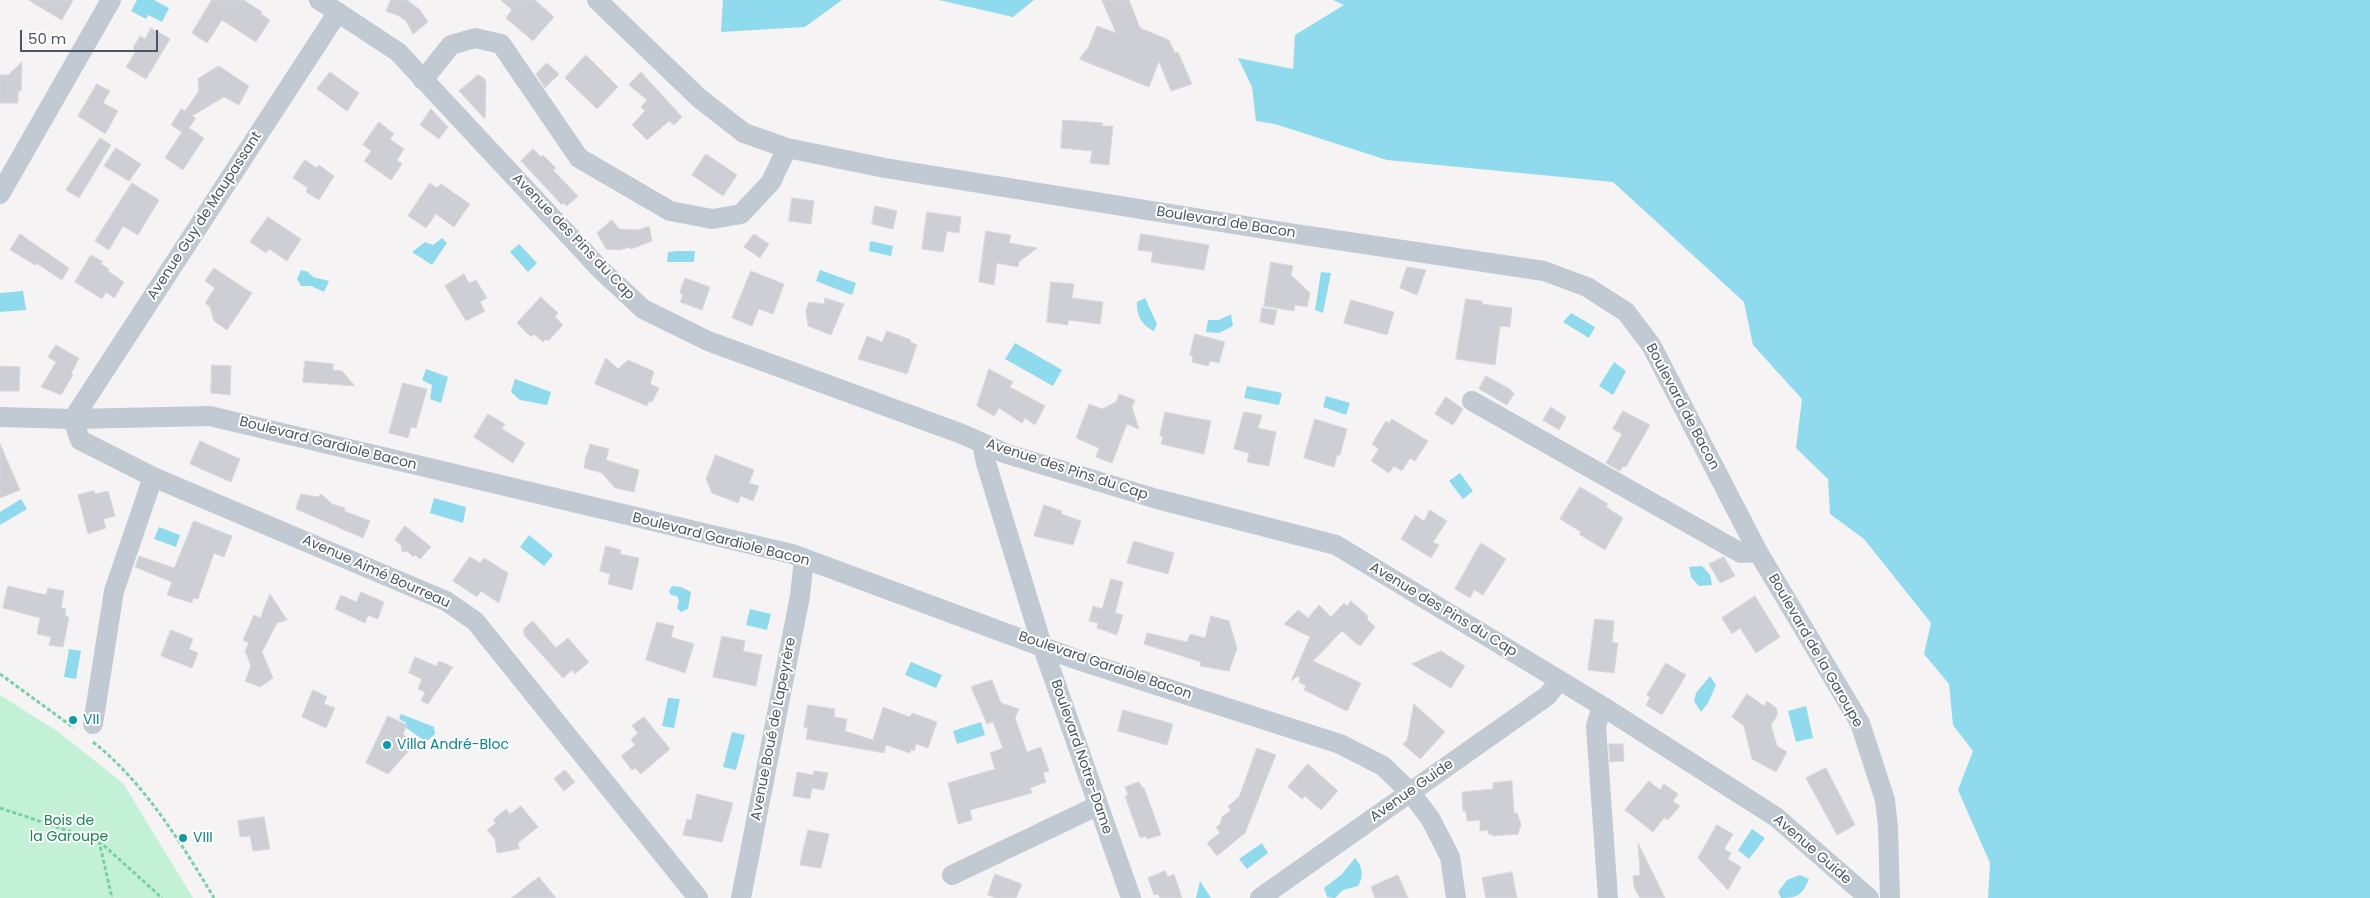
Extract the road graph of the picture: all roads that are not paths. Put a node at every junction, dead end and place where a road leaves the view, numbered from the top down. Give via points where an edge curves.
1 (111, 0) edge
2 (320, 0) edge
3 (597, 0) edge
4 (338, 12) junction
5 (424, 80) junction
6 (787, 148) junction
7 (0, 194) edge
8 (1472, 401) dead end
9 (0, 417) edge
10 (73, 420) junction
11 (982, 443) junction
12 (153, 477) junction
13 (1758, 552) junction
14 (804, 559) junction
15 (1042, 645) junction
16 (1559, 680) junction
17 (1602, 706) junction
18 (87, 732) road end
19 (1410, 792) junction
20 (1097, 806) junction
21 (952, 875) dead end
22 (698, 898) edge
23 (741, 898) edge
24 (1131, 898) edge
25 (1260, 898) edge
26 (1456, 898) edge
27 (1608, 898) edge
28 (1869, 898) edge
29 (1890, 898) edge

1 - 7 street
2 - 4 street, Avenue des Pins du Cap
3 - 6 street, Boulevard de Bacon via 699,98 744,133
4 - 5 street, Avenue des Pins du Cap via 398,52
4 - 10 street, Avenue Guy de Maupassant
5 - 6 street via 451,46 474,38 501,44 579,158 670,211 712,219 740,214 771,182
5 - 11 street, Avenue des Pins du Cap via 601,270 643,309 708,341
6 - 13 street, Boulevard de Bacon via 894,169 1283,232 1544,270 1587,286 1626,312 1651,345
8 - 13 street via 1741,554
9 - 10 street, Boulevard Gardiole Bacon
10 - 12 street, Avenue Aimé Bourreau via 80,440
10 - 14 street, Boulevard Gardiole Bacon via 210,416
11 - 15 street, Boulevard Notre-Dame
11 - 16 street, Avenue des Pins du Cap via 1007,454 1157,499 1336,545
12 - 18 street via 114,591
12 - 22 street, Avenue Aimé Bourreau via 446,601 475,622
13 - 29 street, Boulevard de la Garoupe via 1860,723 1885,800
14 - 15 street, Boulevard Gardiole Bacon
14 - 23 street, Avenue Boué de Lapeyrère via 800,596
15 - 19 street, Boulevard Gardiole Bacon via 1078,660 1340,744 1383,766
15 - 20 street, Boulevard Notre-Dame
16 - 17 street, Avenue des Pins du Cap
16 - 19 street, Avenue Guide via 1547,696
17 - 27 street via 1596,726
17 - 28 street, Avenue Guide via 1776,817
19 - 25 street, Avenue Guide
19 - 26 street, Boulevard Gardiole Bacon via 1430,818 1450,857
20 - 21 street
20 - 24 street, Boulevard Notre-Dame

